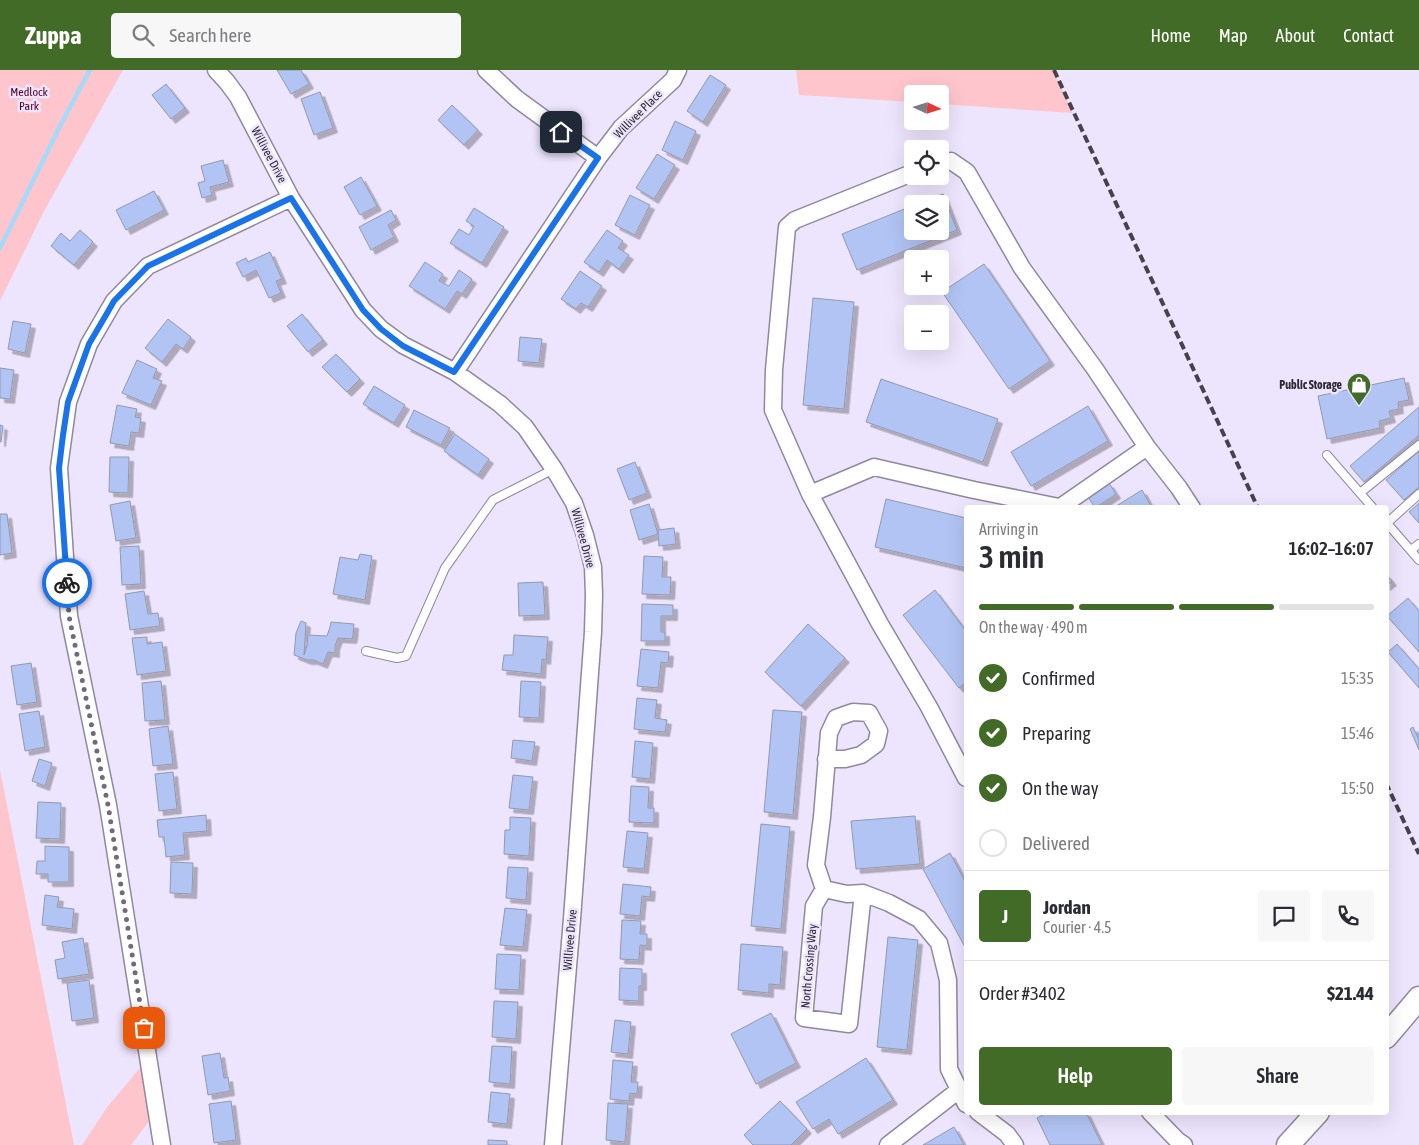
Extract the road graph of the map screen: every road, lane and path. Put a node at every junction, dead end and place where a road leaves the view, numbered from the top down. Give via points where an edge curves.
1 (216, 70) edge
2 (486, 70) edge
3 (678, 70) edge
4 (598, 158) junction
5 (949, 161) edge
6 (904, 176) edge
7 (291, 198) junction
8 (454, 372) junction
9 (1419, 445) edge
10 (1147, 448) junction
11 (1327, 455) dead end
12 (554, 469) junction
13 (1360, 493) junction
14 (810, 494) junction
15 (1419, 494) edge
16 (1049, 505) edge
17 (1062, 505) edge
18 (1190, 505) edge
19 (1370, 505) edge
20 (1389, 520) edge
21 (1389, 526) edge
22 (1419, 544) edge
23 (1411, 550) junction
24 (1419, 560) edge
25 (366, 651) dead end
26 (826, 759) dead end
27 (964, 774) edge
28 (824, 889) junction
29 (863, 893) junction
30 (1419, 998) edge
31 (1389, 1033) edge
32 (963, 1097) edge
33 (982, 1115) edge
34 (1153, 1115) edge
35 (1315, 1115) edge
36 (162, 1145) edge
37 (553, 1145) edge
38 (888, 1145) edge
39 (1015, 1145) edge
40 (1184, 1145) edge
41 (1288, 1145) edge

1 - 7 street, Willivee Drive via 238,97
2 - 4 street via 518,99
3 - 4 street, Willivee Place via 673,80 621,128
4 - 8 street, Willivee Place
5 - 10 street via 966,172 1022,268
6 - 14 street via 787,226 773,410
7 - 8 street, Willivee Drive via 363,310 403,346
7 - 36 street via 148,266 114,301 89,344 68,402 59,468 69,616 108,805
8 - 12 street, Willivee Drive via 513,415
9 - 13 lane
10 - 17 street
10 - 18 street
11 - 13 lane
12 - 25 lane via 493,500 445,568 406,656 397,658
12 - 37 street, Willivee Drive via 574,503 585,535 593,567 594,595
13 - 19 lane
14 - 16 street via 874,467
14 - 27 street
15 - 20 lane
21 - 23 lane
22 - 23 lane
23 - 24 lane
26 - 28 street via 816,865
28 - 29 street via 847,894
28 - 29 street, North Crossing Way via 814,906 804,1018 849,1024
29 - 32 street via 919,919 939,943 948,980 949,1069
30 - 31 main road
32 - 38 street
33 - 39 street via 1007,1134
34 - 40 street
35 - 41 main road

